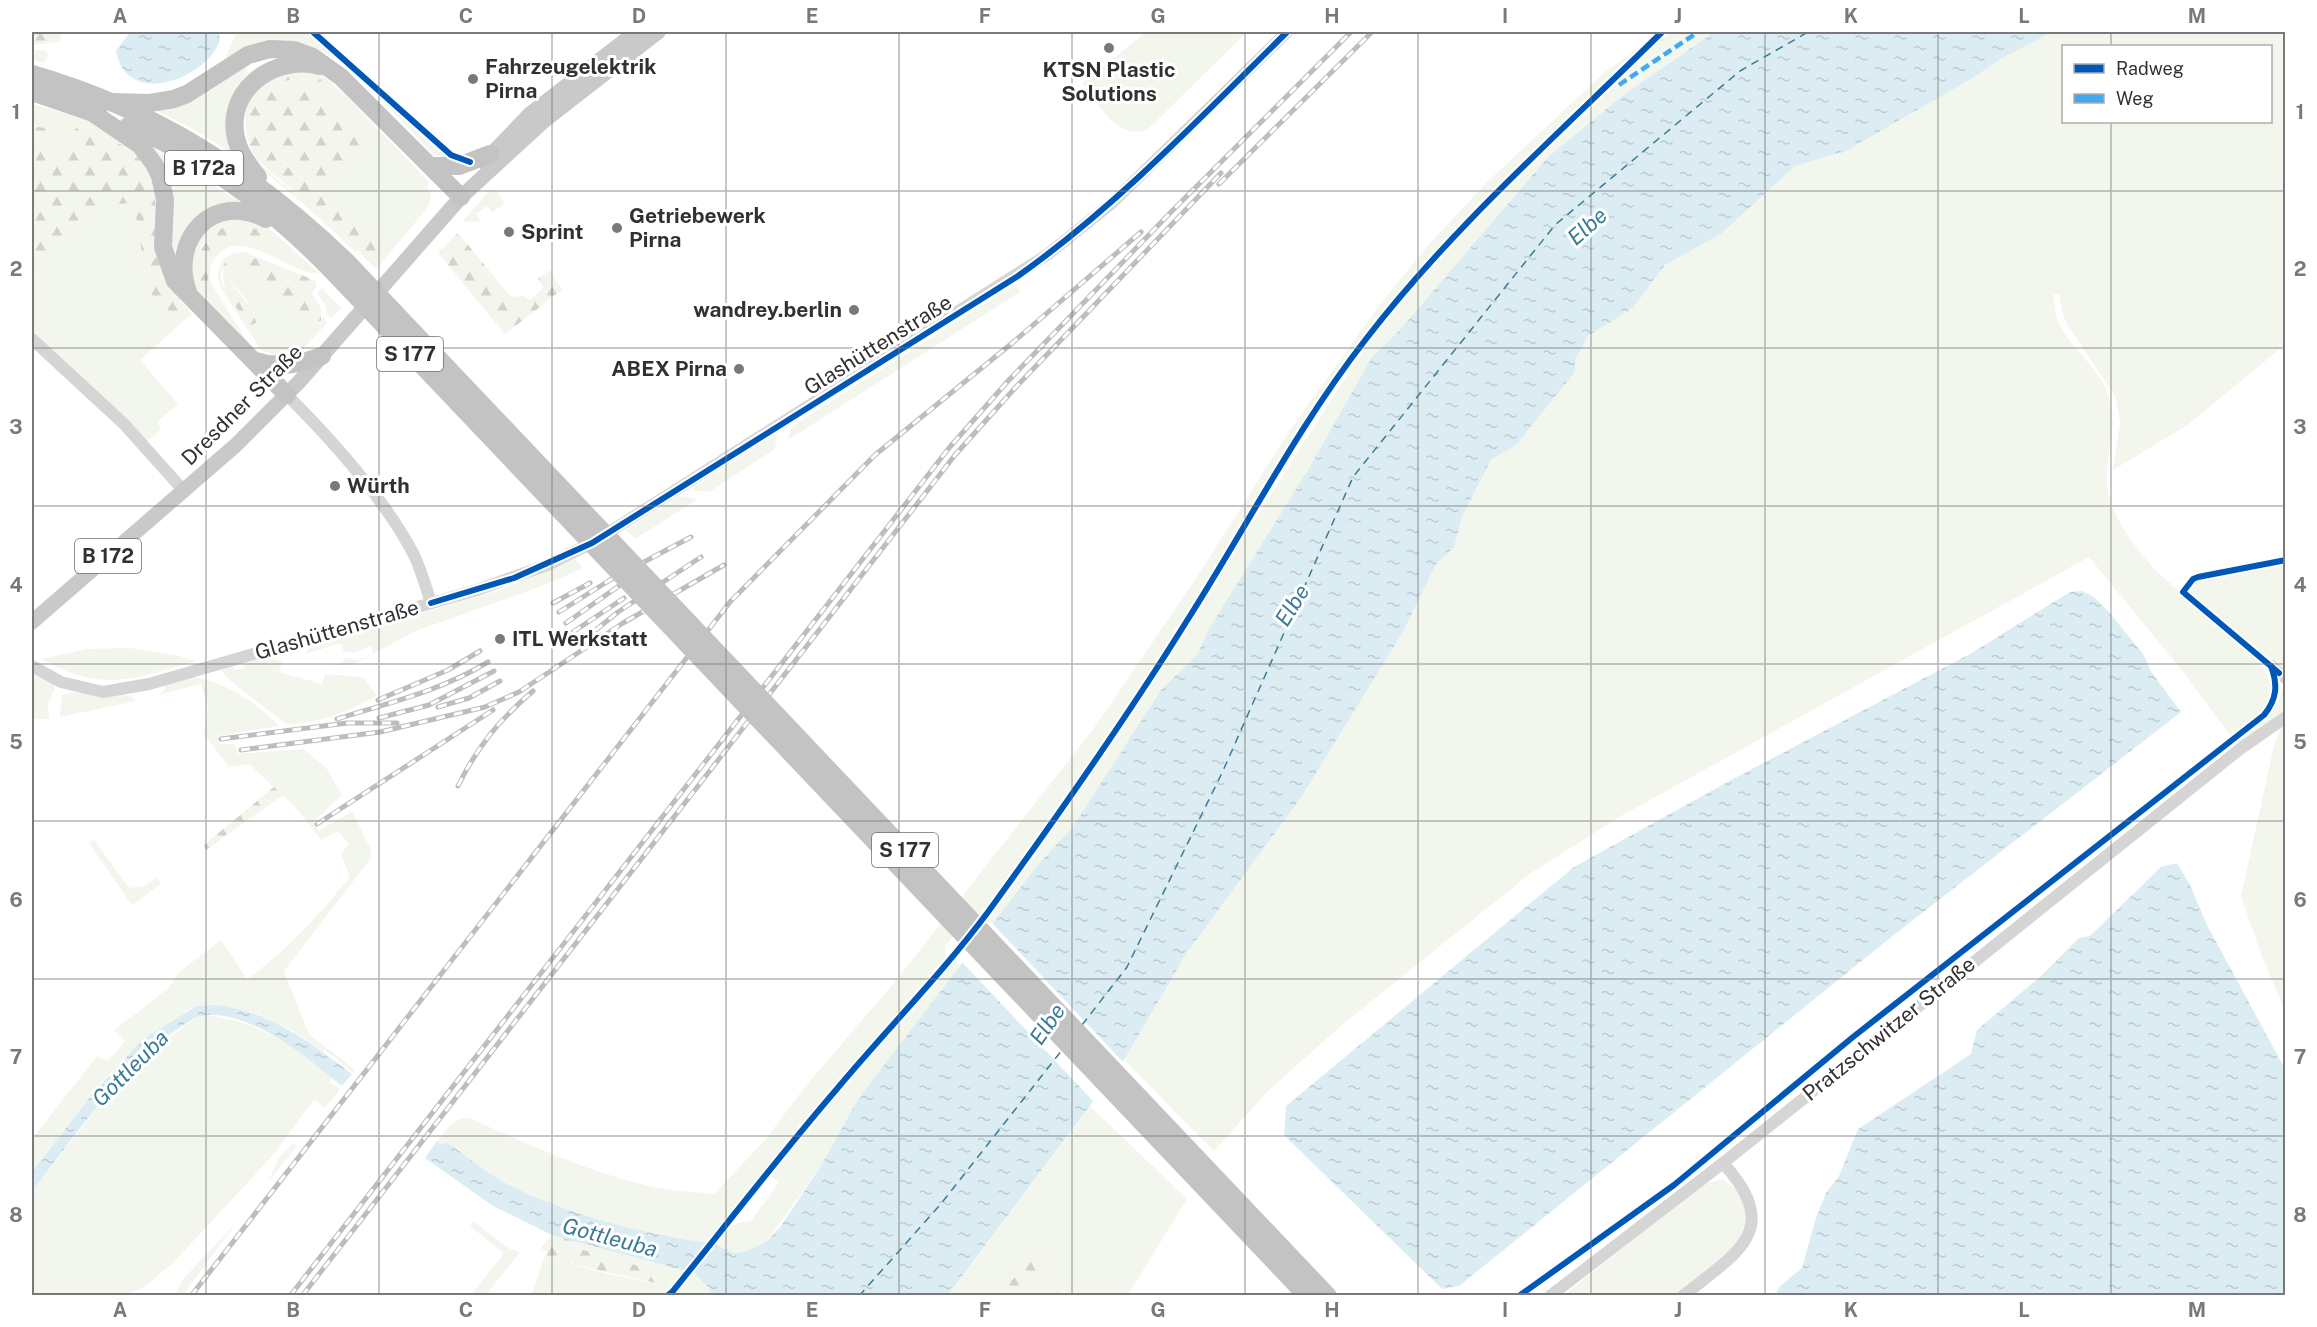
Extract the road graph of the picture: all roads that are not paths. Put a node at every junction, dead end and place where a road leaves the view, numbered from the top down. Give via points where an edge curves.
1 (636, 32) edge
2 (658, 32) edge
3 (1287, 32) edge
4 (331, 69) junction
5 (32, 74) edge
6 (32, 92) edge
7 (111, 102) junction
8 (90, 111) junction
9 (491, 159) junction
10 (431, 166) junction
11 (275, 196) junction
12 (461, 197) junction
13 (306, 245) junction
14 (341, 268) junction
15 (195, 303) junction
16 (32, 339) edge
17 (322, 356) junction
18 (256, 361) junction
19 (287, 394) junction
20 (184, 491) junction
21 (431, 603) junction
22 (32, 622) edge
23 (34, 665) edge
24 (2271, 666) dead end
25 (2286, 678) edge
26 (2286, 717) edge
27 (1723, 1163) junction
28 (1307, 1296) edge
29 (1328, 1296) edge
30 (1550, 1296) edge
31 (1683, 1296) edge

1 - 9 main road, Dresdner Straße via 530,114
2 - 9 main road, Dresdner Straße
3 - 21 street, Glashüttenstraße via 1112,202 1018,276 592,543 513,578
4 - 7 highway via 300,52 270,49 236,60 174,99
4 - 10 highway
4 - 11 highway via 298,63 274,67 253,81 238,103 234,124 238,146 250,168
5 - 7 highway, B 172a
6 - 8 highway, B 172a
7 - 11 highway, B 172a via 180,134
8 - 13 highway, B 172a via 167,145 233,186
8 - 15 highway via 140,145 154,164 163,187 166,263 175,281
9 - 10 highway via 459,166
9 - 12 main road, Dresdner Straße / B 172
10 - 12 highway
11 - 14 highway, B 172a
12 - 17 main road, Dresdner Straße / B 172
13 - 14 highway, B 172a
13 - 15 highway via 256,214 234,211 214,216 193,233 182,257 186,286
14 - 28 highway, S 177, bridge
14 - 29 highway, S 177, bridge
15 - 18 highway
16 - 20 street via 124,423
17 - 18 highway via 287,366
17 - 19 main road, Dresdner Straße / B 172
18 - 19 highway
19 - 20 main road, Dresdner Straße / B 172
19 - 21 street via 343,455 402,535 419,567
20 - 22 main road, Dresdner Straße / B 172
21 - 23 street, Glashüttenstraße via 149,684 103,692 61,682
24 - 25 street
26 - 27 street, Pratzschwitzer Straße via 2231,756
27 - 30 street, Pratzschwitzer Straße
27 - 31 street via 1745,1190 1751,1227 1742,1248

